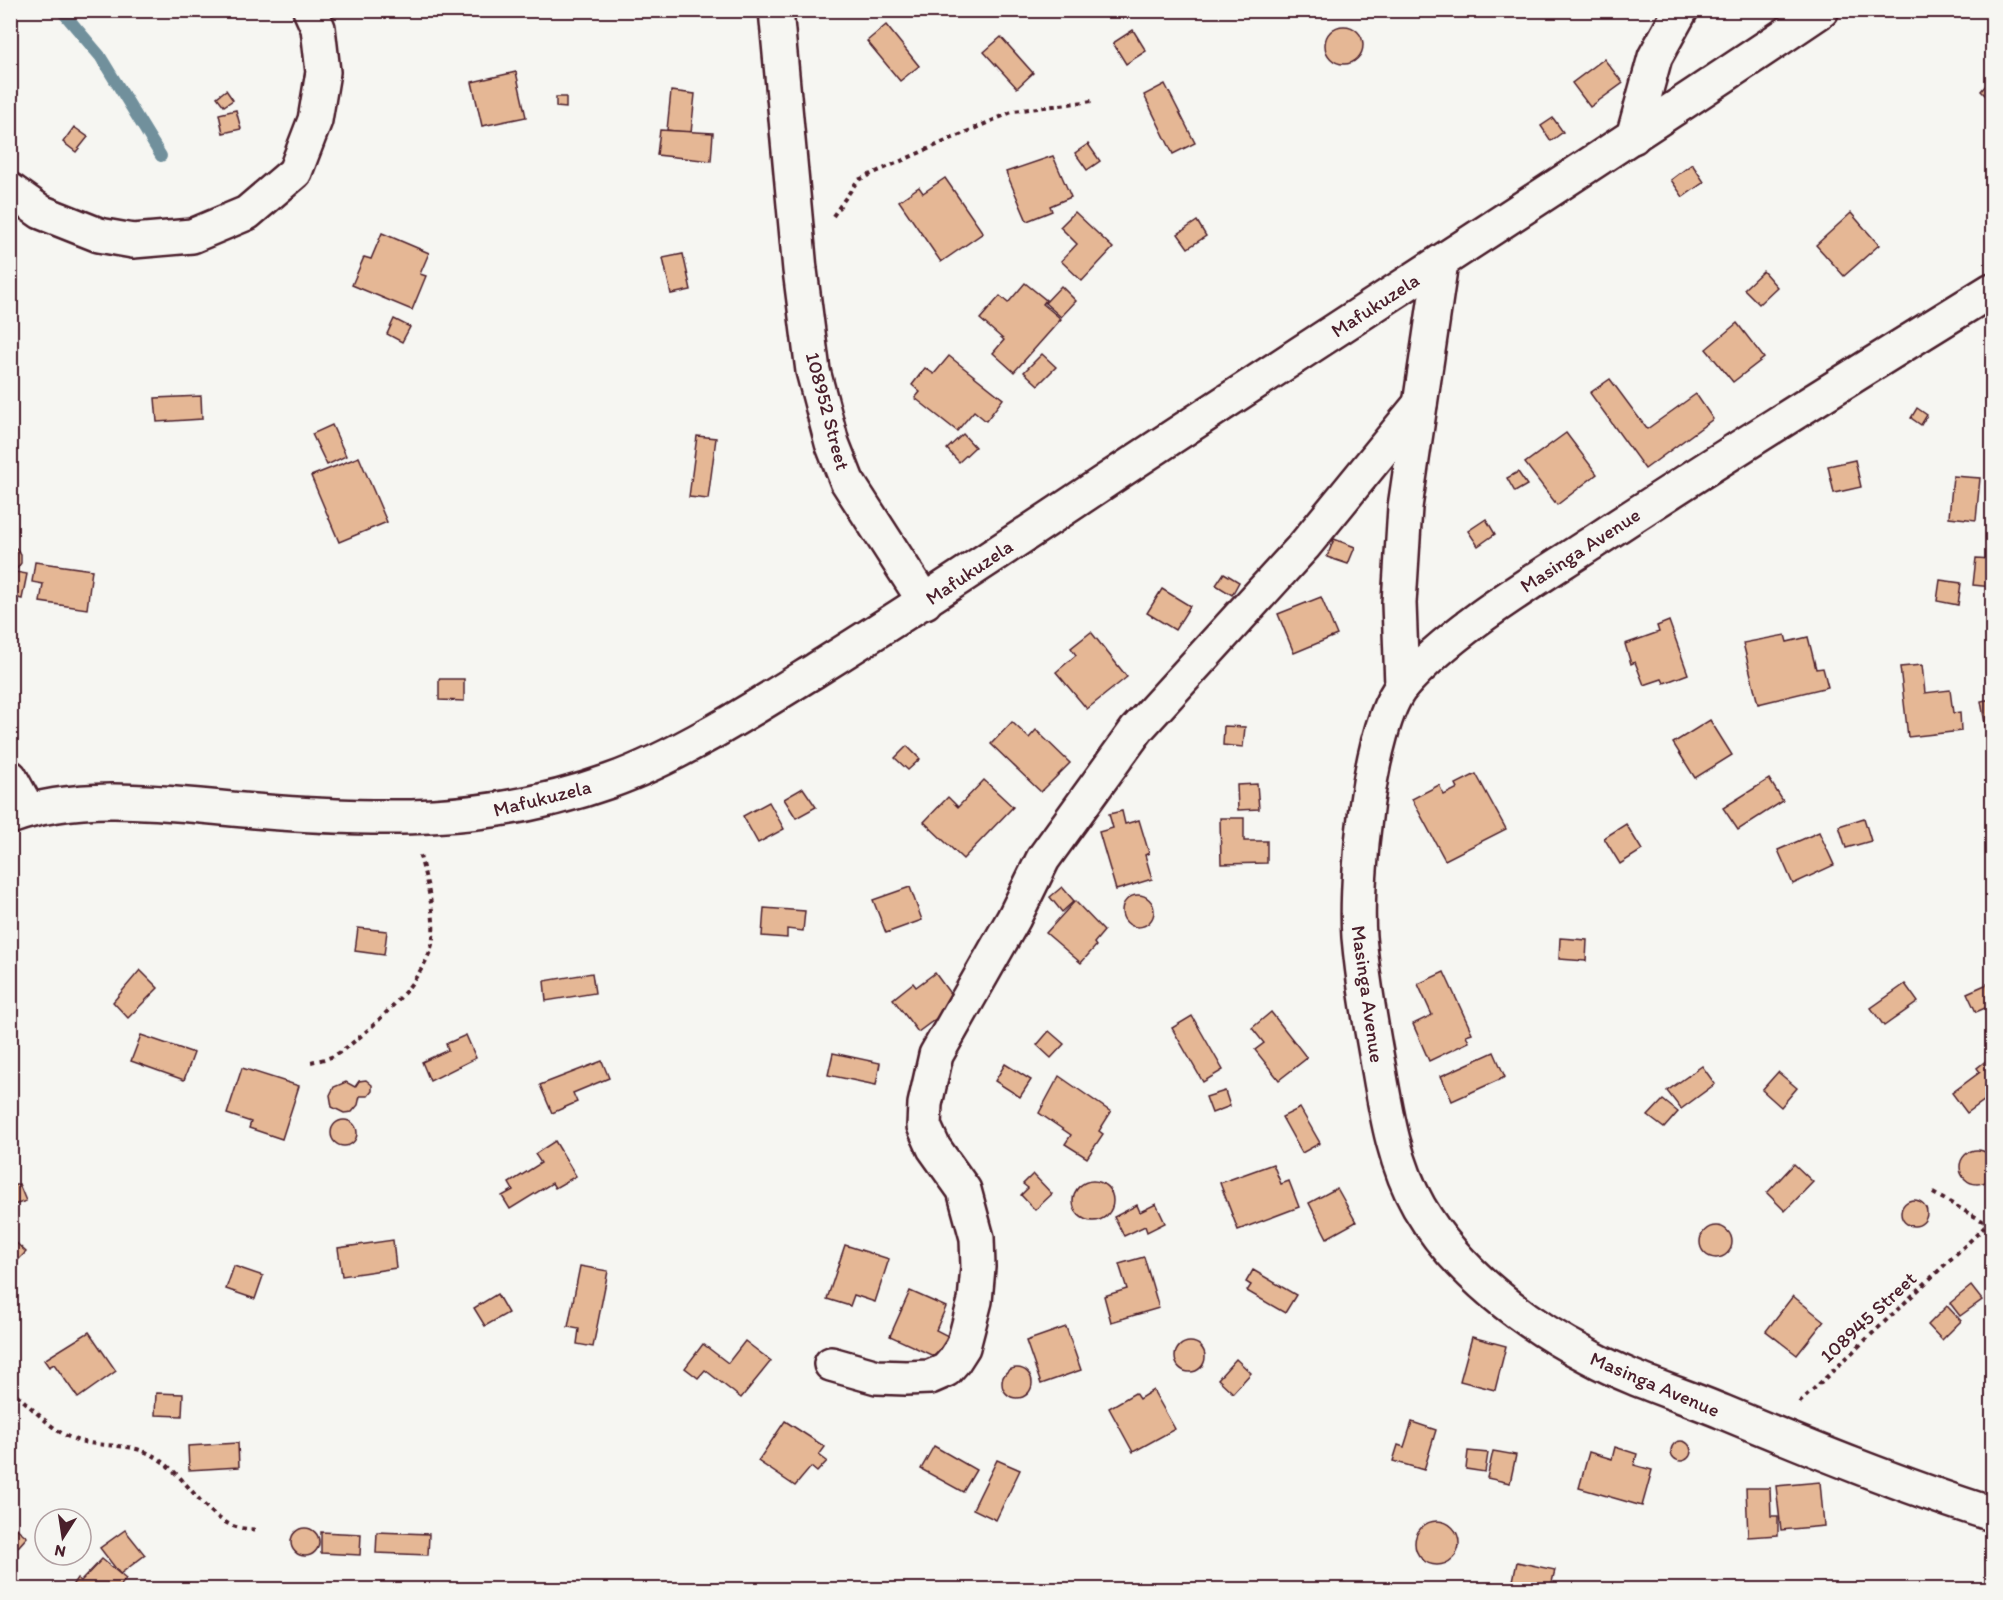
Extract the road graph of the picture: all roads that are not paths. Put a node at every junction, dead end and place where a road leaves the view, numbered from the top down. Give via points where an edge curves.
1 (310, 10) edge
2 (776, 10) edge
3 (1681, 10) edge
4 (1822, 10) edge
5 (1634, 137) junction
6 (10, 190) edge
7 (1441, 262) junction
8 (1992, 290) edge
9 (1420, 404) junction
10 (924, 602) junction
11 (1402, 686) junction
12 (10, 777) edge
13 (20, 814) edge
14 (831, 1364) dead end
15 (1992, 1514) edge

1 - 6 street via 318,28 323,72 315,120 295,172 248,213 192,236 134,241 99,235 41,212
2 - 10 street, 108952 Street via 813,370 832,443 847,481
3 - 5 street via 1655,57
4 - 5 street, Mafukuzela
5 - 7 street, Mafukuzela
7 - 9 street
7 - 10 street, Mafukuzela
8 - 11 street, Masinga Avenue via 1493,608
9 - 11 street via 1405,507 1399,603
9 - 14 street via 1304,546 1137,729 1042,859 1014,918 936,1055 924,1126 934,1148 964,1190 978,1248 975,1301 963,1347 946,1370 930,1377 877,1377
10 - 13 street, Mafukuzela via 764,702 680,748 613,780 551,798 491,812 410,819 314,816 177,803 77,804
11 - 15 street, Masinga Avenue via 1391,703 1379,737 1365,814 1357,906 1362,976 1398,1162 1418,1205 1449,1251 1530,1322 1593,1359 1909,1487
12 - 13 street

